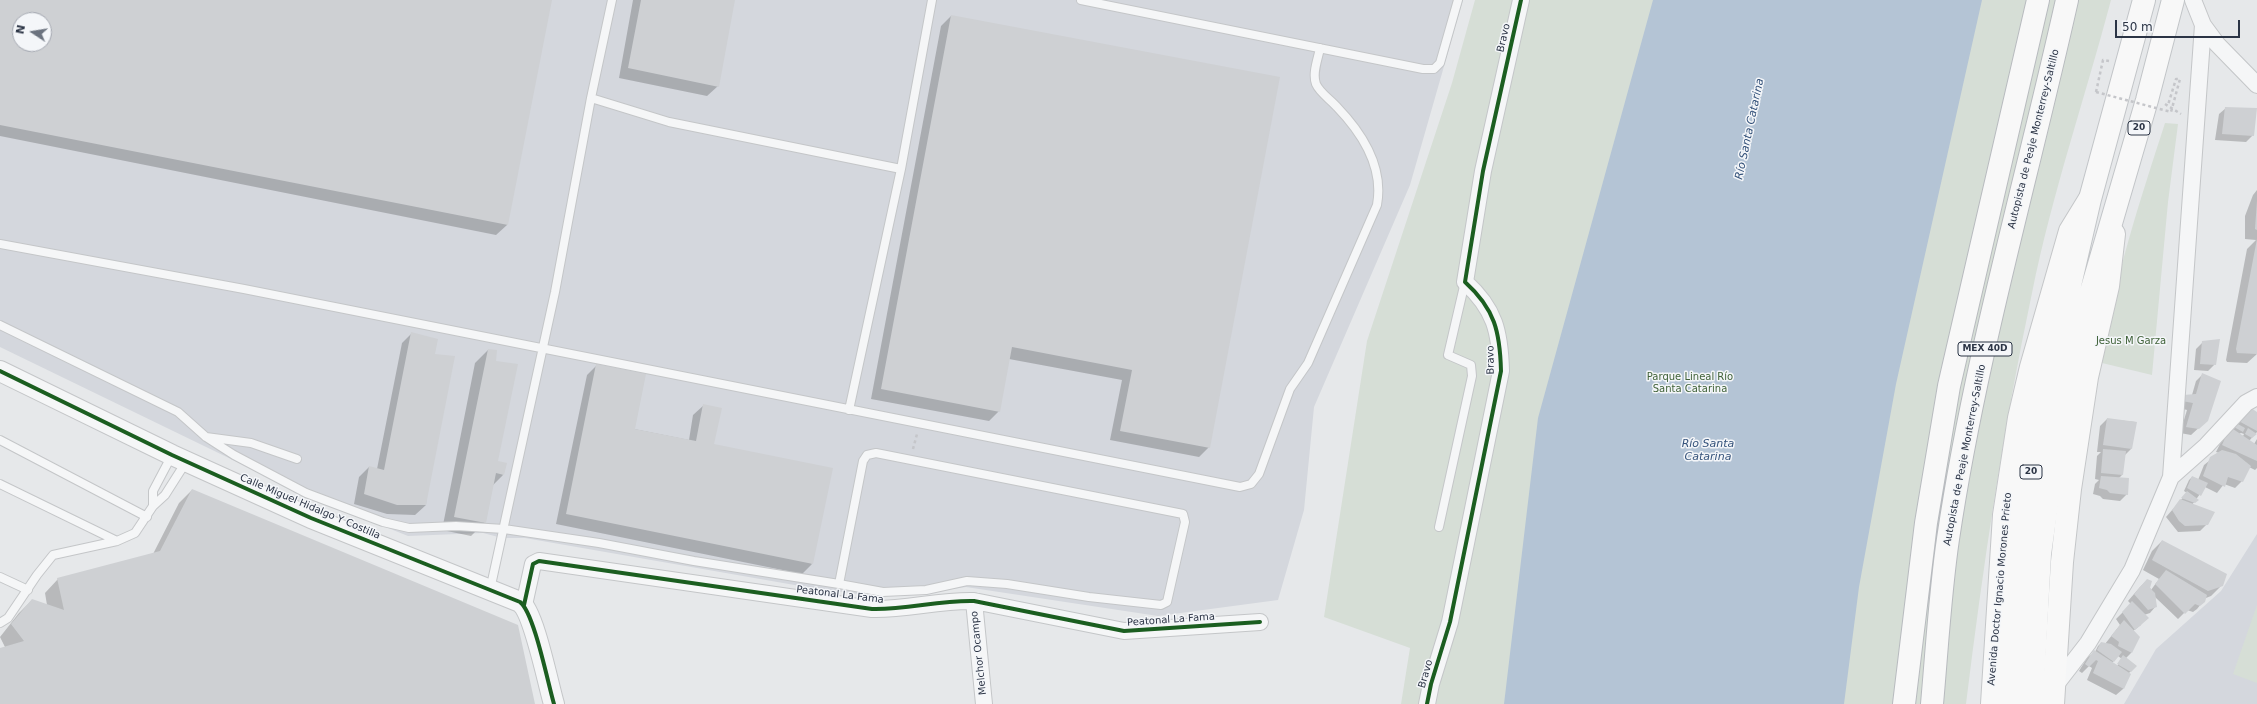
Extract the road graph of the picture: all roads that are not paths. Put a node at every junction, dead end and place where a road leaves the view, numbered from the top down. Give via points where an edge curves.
1 (612, 0) edge
2 (932, 0) edge
3 (1081, 0) edge
4 (1458, 0) edge
5 (1521, 0) edge
6 (2038, 0) edge
7 (2067, 0) edge
8 (2144, 0) edge
9 (2173, 0) edge
10 (2193, 0) edge
11 (1098, 2) edge
12 (2203, 25) junction
13 (1320, 48) junction
14 (2257, 84) edge
15 (591, 98) junction
16 (901, 169) junction
17 (2090, 199) junction
18 (2118, 199) junction
19 (0, 244) edge
20 (1465, 282) junction
21 (0, 324) edge
22 (543, 349) junction
23 (0, 371) edge
24 (2257, 397) edge
25 (849, 410) junction
26 (206, 437) junction
27 (0, 440) edge
28 (179, 458) junction
29 (297, 459) dead end
30 (2171, 477) junction
31 (0, 484) edge
32 (153, 506) junction
33 (147, 517) junction
34 (1439, 527) dead end
35 (504, 529) junction
36 (117, 541) junction
37 (0, 577) edge
38 (839, 584) junction
39 (28, 590) junction
40 (490, 590) junction
41 (974, 601) junction
42 (524, 605) junction
43 (1260, 622) dead end
44 (0, 623) edge
45 (2054, 695) edge
46 (554, 704) edge
47 (984, 704) edge
48 (1427, 704) edge
49 (1904, 704) edge
50 (1932, 704) edge
51 (1992, 704) edge
52 (2011, 704) edge
53 (2032, 704) edge

1 - 15 lane
2 - 16 lane
3 - 11 lane
4 - 13 lane via 1440,63 1434,69
5 - 20 street, Bravo via 1483,171
6 - 49 main road, MEX 40D via 1949,386 1926,523
7 - 50 main road, Autopista de Peaje Monterrey-Saltillo / MEX 40D via 2002,270 1969,422 1948,540
8 - 17 main road, Avenida Doctor Ignacio Morones Prieto / 20
9 - 18 main road, 20 via 2148,100
10 - 12 street
11 - 13 lane
12 - 14 street via 2216,44
12 - 30 street
13 - 25 lane via 1316,84 1354,125 1375,168 1379,194 1377,205 1308,363 1290,389 1259,474 1251,484 1240,487 1228,486
15 - 16 lane via 669,122
15 - 22 lane
16 - 25 lane
17 - 51 main road, Avenida Doctor Ignacio Morones Prieto / 20 via 2070,231 2030,367 2019,418 2004,515
17 - 52 main road, Avenida Doctor Ignacio Morones Prieto / 20 via 2039,419 2023,518
18 - 45 main road, 20 via 2108,286 2087,377 2070,489 2062,562
18 - 53 main road, 20 via 2080,326 2061,413 2040,554
19 - 22 lane via 244,289
20 - 34 lane via 1448,354 1471,366 1472,376
20 - 48 street, Bravo via 1481,296 1493,320 1500,345 1502,371 1450,622
21 - 26 lane via 178,412
22 - 25 lane
22 - 35 lane
23 - 28 street, Calle Miguel Hidalgo Y Costilla
24 - 30 street via 2246,404 2206,446
26 - 29 lane via 251,443
26 - 35 lane via 234,456 306,493 383,522 409,528 456,526
27 - 33 lane
28 - 32 lane via 165,495
28 - 32 lane via 153,490
28 - 40 street, Calle Miguel Hidalgo Y Costilla via 311,518
30 - 45 street via 2132,570
31 - 36 lane
32 - 33 lane
33 - 36 lane via 135,534
35 - 38 lane
35 - 40 lane
36 - 39 lane via 53,555
37 - 39 lane
38 - 38 lane via 864,458 876,453 1183,514 1185,522 1167,602 1161,606 967,581 926,590 883,592
39 - 44 lane via 8,618
40 - 42 street, Calle Miguel Hidalgo Y Costilla
41 - 42 street, Peatonal La Fama via 872,609 539,561 533,564
41 - 43 street, Peatonal La Fama via 1122,631
41 - 47 street, Melchor Ocampo
42 - 46 street via 533,624

